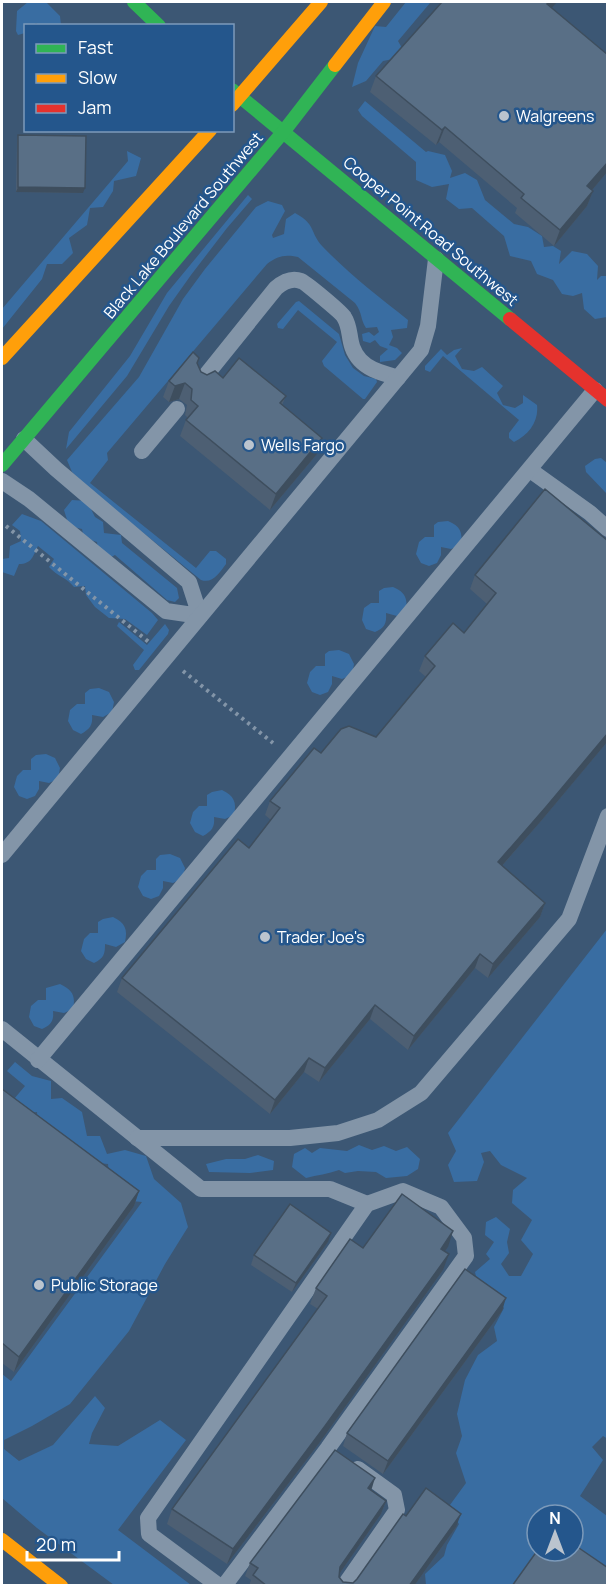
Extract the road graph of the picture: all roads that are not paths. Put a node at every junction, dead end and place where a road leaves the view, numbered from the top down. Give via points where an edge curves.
1 (134, 2) edge
2 (321, 2) edge
3 (384, 2) edge
4 (157, 24) edge
5 (235, 97) edge
6 (284, 131) junction
7 (208, 132) edge
8 (436, 259) junction
9 (2, 358) edge
10 (401, 374) junction
11 (202, 380) edge
12 (601, 395) edge
13 (177, 409) edge
14 (24, 439) junction
15 (142, 451) dead end
16 (2, 465) edge
17 (530, 470) junction
18 (2, 481) edge
19 (608, 529) edge
20 (200, 616) junction
21 (608, 816) edge
22 (2, 855) edge
23 (3, 1033) edge
24 (38, 1059) junction
25 (137, 1138) junction
26 (367, 1204) junction
27 (337, 1455) junction
28 (2, 1540) edge
29 (61, 1586) edge
30 (219, 1586) edge
31 (224, 1586) edge
32 (344, 1586) edge

1 - 4 main road
2 - 5 main road
3 - 6 main road, Black Lake Boulevard Southwest
5 - 6 main road, Cooper Point Road Southwest
6 - 8 main road, Cooper Point Road Southwest
6 - 14 main road, Black Lake Boulevard Southwest
7 - 9 main road
8 - 10 lane via 428,327 421,350
8 - 12 main road, Cooper Point Road Southwest
10 - 11 lane via 369,368 349,341 344,317 302,280 286,280
10 - 20 lane
12 - 17 lane
13 - 15 lane
14 - 16 main road, Black Lake Boulevard Southwest
14 - 20 lane via 189,582
17 - 19 lane
17 - 24 lane
18 - 20 lane via 166,611
20 - 22 lane
21 - 25 lane via 569,919 420,1093 378,1120 338,1133 290,1138
23 - 24 lane
24 - 25 lane
25 - 26 lane via 201,1189 330,1189
26 - 27 lane via 403,1191 441,1207 464,1238 466,1256
26 - 30 lane via 148,1518 149,1534
27 - 31 lane
27 - 32 lane via 394,1495 397,1509
28 - 29 main road

